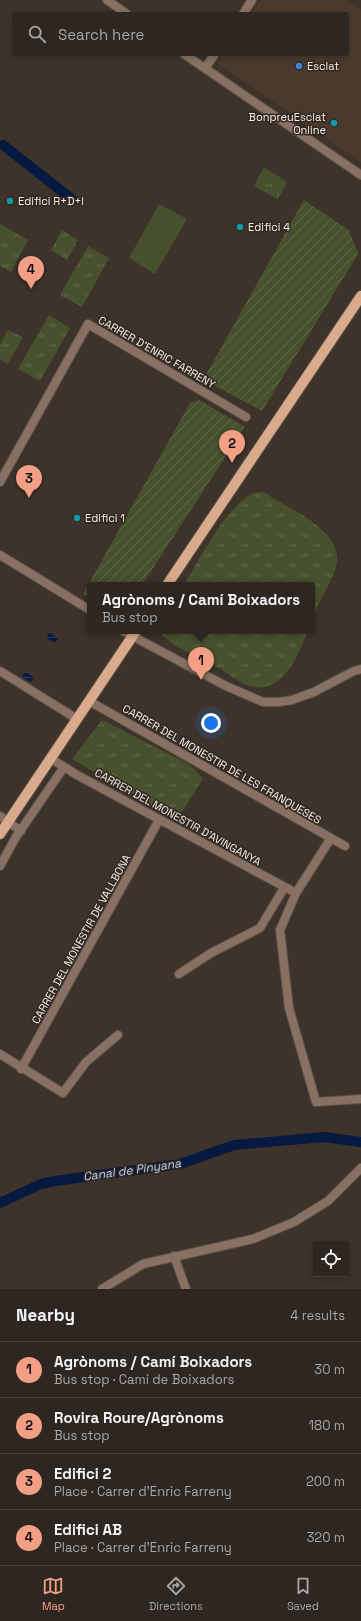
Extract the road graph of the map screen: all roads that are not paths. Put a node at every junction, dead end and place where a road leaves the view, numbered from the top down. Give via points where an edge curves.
1 (107, 0) edge
2 (252, 0) edge
3 (124, 12) edge
4 (244, 12) edge
5 (187, 56) edge
6 (214, 56) edge
7 (205, 68) junction
8 (361, 175) edge
9 (361, 296) edge
10 (246, 417) dead end
11 (0, 482) edge
12 (0, 555) edge
13 (168, 582) edge
14 (87, 608) edge
15 (129, 634) edge
16 (132, 634) edge
17 (361, 669) edge
18 (0, 671) edge
19 (89, 701) junction
20 (77, 719) junction
21 (50, 758) junction
22 (64, 767) junction
23 (4, 818) edge
24 (159, 820) junction
25 (21, 831) junction
26 (0, 834) edge
27 (331, 838) junction
28 (345, 846) dead end
29 (0, 866) edge
30 (284, 888) junction
31 (296, 894) junction
32 (179, 974) dead end
33 (118, 1035) dead end
34 (0, 1054) edge
35 (21, 1068) junction
36 (361, 1099) edge
37 (361, 1168) edge
38 (174, 1256) junction
39 (102, 1289) edge
40 (186, 1289) edge

1 - 3 street
2 - 4 street
5 - 7 street
6 - 7 street
7 - 8 street
9 - 13 main road
10 - 11 street, CARRER D'ENRIC FARRENY via 88,324
12 - 14 street
15 - 19 main road
16 - 17 street via 226,686 263,702 292,700
18 - 20 street
19 - 20 main road
19 - 27 street, CARRER DEL MONESTIR DE LES FRANQUESES
20 - 21 main road
21 - 22 street, CARRER DEL MONESTIR D'AVINGANYA
21 - 23 main road
22 - 24 street, CARRER DEL MONESTIR D'AVINGANYA
22 - 25 street
23 - 25 street
23 - 26 main road
24 - 30 street, CARRER DEL MONESTIR D'AVINGANYA
24 - 35 street, CARRER DEL MONESTIR DE VALLBONA
25 - 29 street
27 - 28 street, CARRER DEL MONESTIR DE LES FRANQUESES
27 - 31 street
30 - 31 street, CARRER DEL MONESTIR D'AVINGANYA
30 - 32 street via 260,928 211,953
31 - 36 street via 280,930 289,1008 316,1102
33 - 35 street via 86,1062 63,1093
34 - 35 street
37 - 38 street via 328,1201 294,1222 253,1239
38 - 39 street via 143,1264
38 - 40 street

